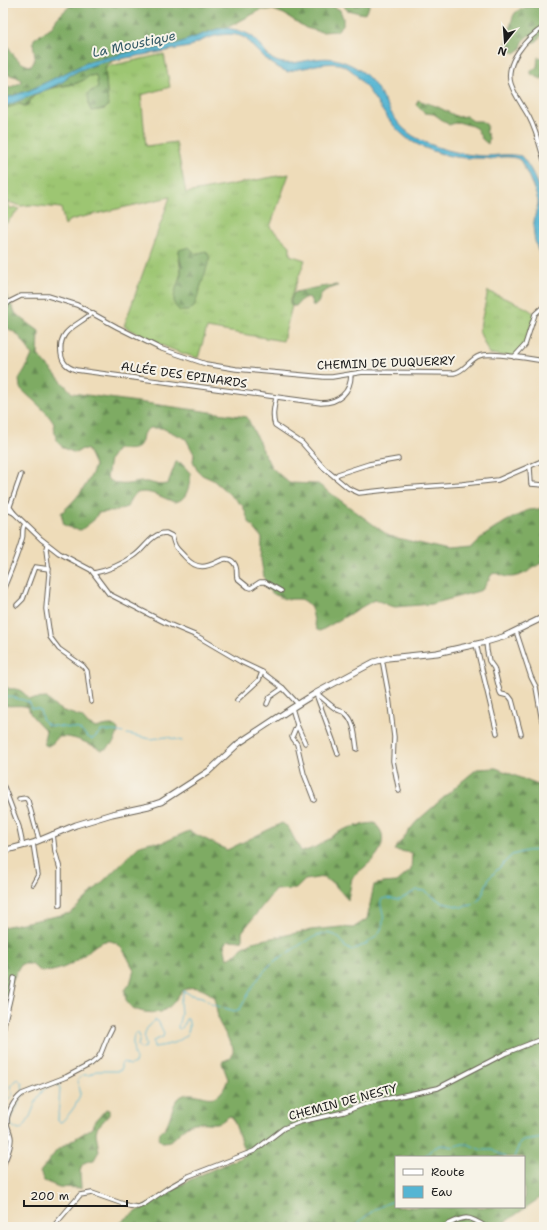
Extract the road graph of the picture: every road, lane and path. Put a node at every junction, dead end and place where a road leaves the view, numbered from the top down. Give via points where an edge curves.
1 (544, 27) edge
2 (544, 160) edge
3 (544, 306) edge
4 (3, 309) edge
5 (92, 313) junction
6 (514, 357) junction
7 (544, 361) edge
8 (350, 374) junction
9 (276, 398) junction
10 (398, 459) dead end
11 (544, 460) edge
12 (530, 467) junction
13 (21, 475) dead end
14 (335, 477) junction
15 (544, 485) edge
16 (3, 498) edge
17 (10, 506) junction
18 (3, 508) edge
19 (14, 513) junction
20 (25, 524) junction
21 (47, 545) junction
22 (49, 568) junction
23 (94, 573) junction
24 (3, 590) edge
25 (281, 591) dead end
26 (17, 605) dead end
27 (544, 617) edge
28 (516, 631) junction
29 (486, 642) junction
30 (476, 644) junction
31 (382, 659) junction
32 (262, 672) junction
33 (283, 688) junction
34 (316, 693) junction
35 (237, 700) dead end
36 (91, 702) dead end
37 (267, 704) dead end
38 (298, 704) junction
39 (292, 708) junction
40 (542, 720) dead end
41 (297, 725) junction
42 (497, 733) dead end
43 (521, 734) dead end
44 (305, 744) dead end
45 (357, 749) dead end
46 (338, 754) dead end
47 (4, 788) dead end
48 (399, 791) dead end
49 (19, 798) dead end
50 (314, 800) dead end
51 (53, 834) junction
52 (39, 840) junction
53 (33, 843) junction
54 (23, 846) junction
55 (3, 851) edge
56 (33, 884) dead end
57 (60, 904) dead end
58 (14, 978) dead end
59 (112, 1028) dead end
60 (544, 1038) edge
61 (3, 1047) edge
62 (3, 1166) edge
63 (53, 1227) edge
64 (443, 1227) edge
65 (486, 1227) edge

1 - 2 street via 527,40 511,66 509,76 530,118
3 - 6 street via 535,314 524,345
4 - 5 street, CHEMIN DE DUQUERRY via 9,302 21,296 48,296 72,303
5 - 8 street, CHEMIN DE DUQUERRY via 159,348 206,364 324,377
5 - 9 street, ALLÉE DES EPINARDS via 62,338 61,356 70,368
6 - 7 street, CHEMIN DE DUQUERRY
6 - 8 street, CHEMIN DE DUQUERRY via 485,354 454,373
8 - 9 street, ALLÉE DES EPINARDS via 349,386 342,397 330,403
9 - 14 street via 273,412 275,425 302,443
10 - 14 street via 369,464
11 - 12 street
12 - 14 street via 498,480 360,493 348,488
12 - 15 street via 531,484
13 - 17 street
16 - 17 street
17 - 19 street
18 - 19 street
19 - 20 street
20 - 21 street
20 - 24 street via 16,560
21 - 22 street
21 - 23 street
22 - 26 street via 35,567 23,598
22 - 36 street via 46,609 50,637 58,649 87,671
23 - 25 street via 120,565 136,555 158,534 166,533 172,536 176,548 196,566 202,567 229,560 236,566 237,578 248,587 265,582
23 - 32 street via 109,594 197,636
27 - 28 street
28 - 29 street
28 - 40 street via 536,687
29 - 30 street
29 - 43 street via 486,651 494,668 500,692 512,700
30 - 31 street via 438,653
30 - 42 street
31 - 34 street via 354,671
31 - 48 street via 394,737 393,761
32 - 33 street
32 - 35 street via 258,680
33 - 37 street via 270,697
33 - 38 street
34 - 38 street
34 - 45 street via 349,718
34 - 46 street
38 - 39 street
39 - 41 street
39 - 51 street via 239,743 210,771 161,802 112,814
41 - 44 street
41 - 50 street via 292,737 297,744 304,774
47 - 54 street via 19,827
49 - 52 street via 26,798 28,801
51 - 52 street
51 - 57 street via 60,869
52 - 53 street
53 - 54 street
53 - 56 street via 38,875
54 - 55 street
58 - 61 street via 6,1013
59 - 62 street via 101,1053 94,1061 66,1077 17,1098 7,1120 11,1144
60 - 63 street, CHEMIN DE NESTY via 506,1053 438,1088 367,1103 284,1128 254,1151 189,1176 138,1207 92,1193 80,1195
64 - 65 street via 465,1218 474,1219

